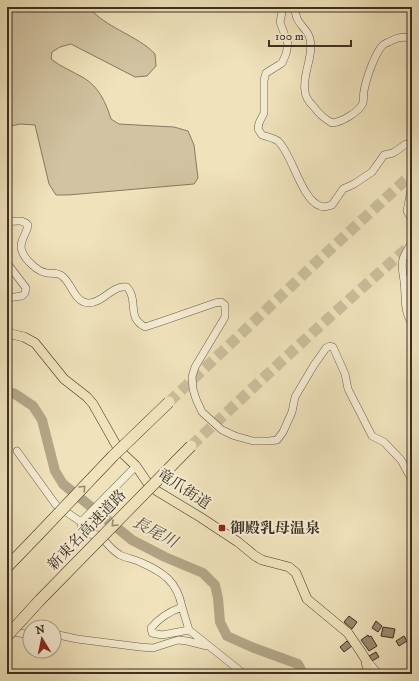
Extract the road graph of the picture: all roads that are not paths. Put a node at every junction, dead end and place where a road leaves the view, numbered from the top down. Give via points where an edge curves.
1 (283, 7) edge
2 (295, 7) edge
3 (412, 39) edge
4 (412, 145) edge
5 (412, 184) edge
6 (412, 220) edge
7 (7, 222) edge
8 (412, 242) edge
9 (7, 263) edge
10 (7, 298) edge
11 (412, 324) edge
12 (7, 333) edge
13 (168, 402) tunnel mouth
14 (191, 446) tunnel mouth
15 (18, 451) dead end
16 (136, 466) junction
17 (412, 480) edge
18 (81, 522) junction
19 (7, 567) edge
20 (182, 608) junction
21 (188, 627) junction
22 (7, 631) edge
23 (22, 634) edge
24 (7, 636) edge
25 (62, 636) edge
26 (209, 646) junction
27 (366, 660) junction
28 (244, 674) edge
29 (368, 674) edge
30 (380, 674) edge

1 - 4 street via 280,22 288,44 286,54 282,63 266,73 264,113 258,128 262,135 278,141 284,149 312,201 319,206 332,205 343,189 372,172 384,155 394,153 406,144
2 - 3 street via 299,24 308,33 310,40 311,54 305,92 308,100 320,114 332,123 345,119 363,103 368,75 383,45 398,38
5 - 6 street via 408,211
7 - 17 street via 26,222 28,230 21,244 22,251 38,269 63,276 78,299 84,303 91,303 117,288 127,287 132,295 134,318 145,327 215,302 225,305 225,317 195,367 192,377 193,389 202,412 222,430 235,436 253,441 277,440 292,412 295,397 314,365 326,348 333,347 345,374 348,389 372,436 384,442 400,460
8 - 11 street via 402,266 405,304
9 - 10 street via 26,288 22,296
12 - 16 main road, 竜爪街道 via 35,342 56,371 93,404 119,450
19 -> 13 highway, bridge
14 -> 24 highway, 新東名高速道路, bridge
15 - 18 street via 56,505
16 - 18 street
16 - 27 main road, 竜爪街道 via 157,491 238,542 255,556 289,567 296,573 307,599 348,634
18 - 20 street via 86,534 100,535 108,546 120,555 166,576 180,595
20 - 21 street
20 - 21 street via 170,612 154,624 150,631 162,635
21 - 26 street
22 - 23 street
25 - 26 street via 154,648 178,640
26 - 28 street
27 - 29 main road, 竜爪街道
27 - 30 street

